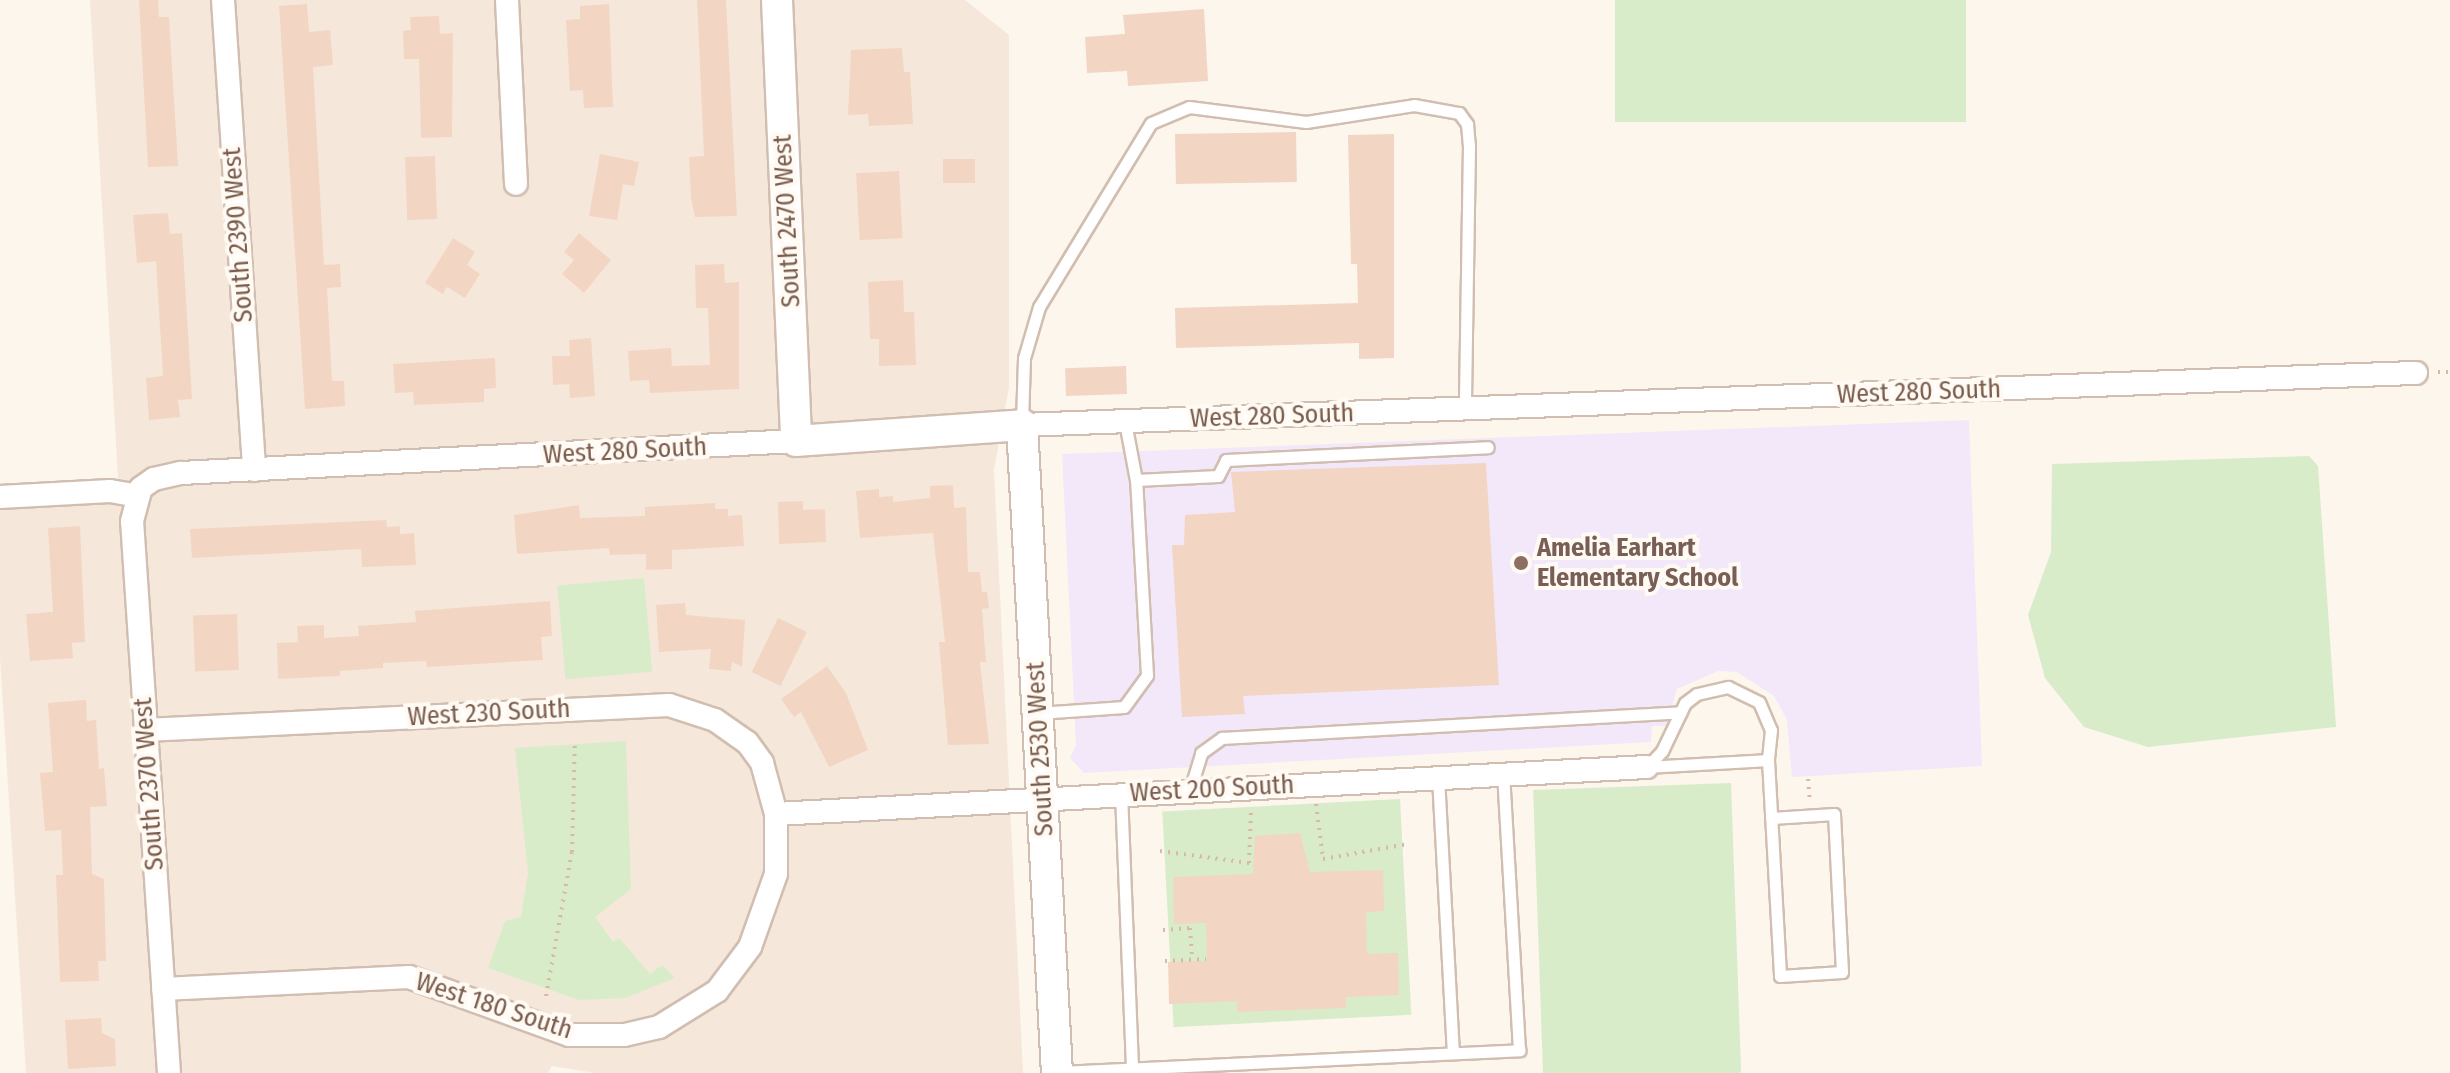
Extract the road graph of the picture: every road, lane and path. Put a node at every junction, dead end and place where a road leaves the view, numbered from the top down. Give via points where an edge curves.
1 (223, 0) edge
2 (507, 0) edge
3 (777, 0) edge
4 (516, 184) dead end
5 (2416, 373) dead end
6 (1465, 409) junction
7 (1125, 422) junction
8 (1022, 425) junction
9 (796, 441) junction
10 (1488, 447) dead end
11 (254, 470) junction
12 (1136, 480) junction
13 (137, 496) junction
14 (0, 497) edge
15 (1680, 712) junction
16 (1037, 713) junction
17 (145, 730) junction
18 (575, 740) dead end
19 (1768, 760) junction
20 (1647, 767) junction
21 (1503, 774) junction
22 (1438, 777) junction
23 (1190, 790) junction
24 (1121, 793) junction
25 (1042, 797) junction
26 (1316, 801) dead end
27 (1251, 804) dead end
28 (776, 814) junction
29 (1771, 818) junction
30 (1408, 844) dead end
31 (1160, 851) dead end
32 (1163, 930) dead end
33 (1206, 959) dead end
34 (1192, 960) junction
35 (1165, 961) dead end
36 (163, 989) junction
37 (546, 996) dead end
38 (1453, 1053) junction
39 (1132, 1068) junction
40 (1057, 1072) edge
41 (169, 1073) edge

1 - 11 street, South 2390 West
2 - 4 street
3 - 9 street, South 2470 West
5 - 6 street, West 280 South
6 - 7 street, West 280 South
6 - 8 lane via 1469,145 1467,124 1459,113 1414,105 1306,122 1189,107 1151,123 1039,307 1024,358
7 - 8 street, West 280 South
7 - 12 lane
8 - 9 street, West 280 South
8 - 16 street, South 2530 West
9 - 11 street, West 280 South
10 - 12 lane via 1226,460 1218,476
11 - 13 street, West 280 South via 165,475
12 - 16 lane via 1147,675 1139,693 1124,707
13 - 14 street via 110,491
13 - 17 street, South 2370 West via 132,521
15 - 19 lane via 1685,703 1712,687 1743,692 1768,714
15 - 20 lane via 1662,751
15 - 23 lane via 1222,738 1201,753
16 - 25 street, South 2530 West
17 - 28 street, West 230 South via 669,705 715,720 747,742 762,763
17 - 36 street, South 2370 West
18 - 37 path via 572,852
19 - 20 lane
19 - 29 lane
20 - 21 street, West 200 South
21 - 22 street, West 200 South
21 - 38 lane via 1519,1050
22 - 23 street, West 200 South
22 - 38 lane
23 - 24 street, West 200 South
24 - 25 street, West 200 South
24 - 39 lane
25 - 28 street, West 200 South
25 - 40 street, South 2530 West
26 - 30 path via 1323,859
27 - 31 path via 1249,863
28 - 36 street, West 180 South via 776,874 750,947 717,991 659,1027 624,1035 569,1035 409,977
29 - 29 lane via 1780,976 1842,972 1834,814
32 - 34 path via 1190,928
33 - 34 path
34 - 35 path
36 - 41 street, South 2370 West
38 - 39 lane
39 - 40 lane

